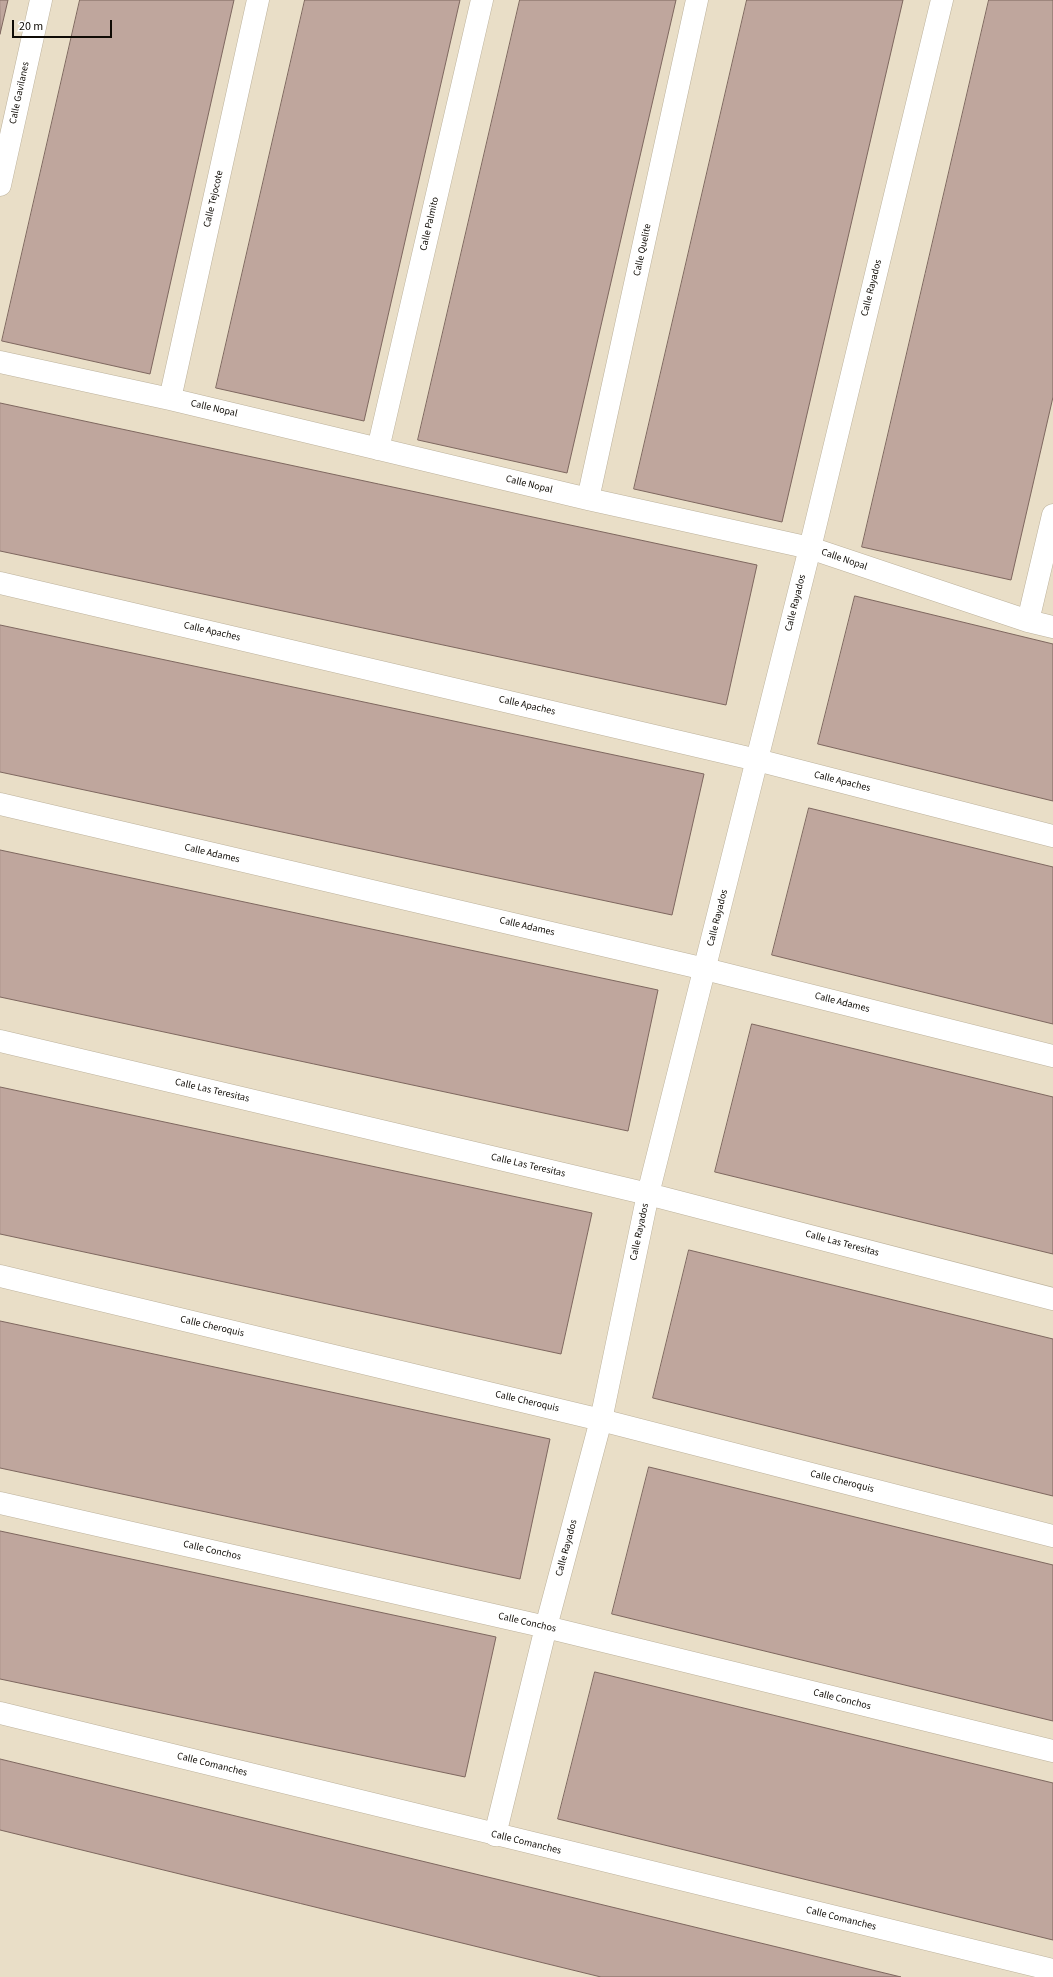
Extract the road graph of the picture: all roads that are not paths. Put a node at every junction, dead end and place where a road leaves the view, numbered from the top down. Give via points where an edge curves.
1 (41, 0) edge
2 (258, 0) edge
3 (482, 0) edge
4 (698, 0) edge
5 (942, 0) edge
6 (0, 185) edge
7 (0, 362) edge
8 (170, 399) junction
9 (378, 449) junction
10 (588, 499) junction
11 (1053, 515) edge
12 (810, 548) junction
13 (0, 583) edge
14 (1028, 621) junction
15 (1053, 627) edge
16 (757, 760) junction
17 (0, 804) edge
18 (1053, 836) edge
19 (705, 969) junction
20 (0, 1040) edge
21 (1053, 1056) edge
22 (648, 1194) junction
23 (0, 1276) edge
24 (1053, 1299) edge
25 (601, 1420) junction
26 (0, 1503) edge
27 (1053, 1536) edge
28 (546, 1627) junction
29 (0, 1713) edge
30 (1053, 1751) edge
31 (495, 1835) junction
32 (1053, 1970) edge

1 - 6 street, Calle Gavilanes
2 - 8 street, Calle Tejocote
3 - 9 street, Calle Palmito
4 - 10 street, Calle Quelite
5 - 12 street, Calle Rayados
7 - 8 street, Calle Nopal
8 - 9 street, Calle Nopal
9 - 10 street, Calle Nopal
10 - 12 street, Calle Nopal
11 - 14 street
12 - 14 street, Calle Nopal
12 - 16 street, Calle Rayados
13 - 16 street, Calle Apaches
14 - 15 street, Calle Nopal
16 - 18 street, Calle Apaches
16 - 19 street, Calle Rayados
17 - 19 street, Calle Adames
19 - 21 street, Calle Adames
19 - 22 street, Calle Rayados
20 - 22 street, Calle Las Teresitas
22 - 24 street, Calle Las Teresitas
22 - 25 street, Calle Rayados
23 - 25 street, Calle Cheroquis
25 - 27 street, Calle Cheroquis
25 - 28 street, Calle Rayados
26 - 28 street, Calle Conchos
28 - 30 street, Calle Conchos
28 - 31 street, Calle Rayados
29 - 31 street, Calle Comanches
31 - 32 street, Calle Comanches

